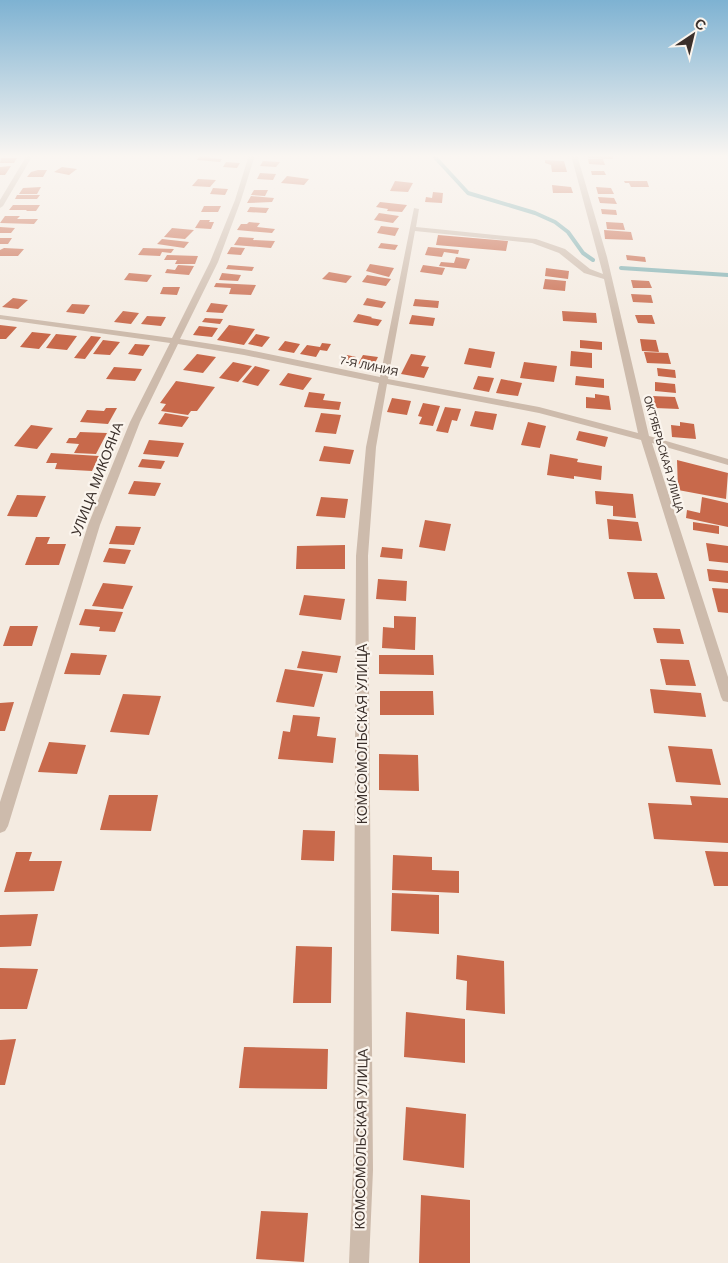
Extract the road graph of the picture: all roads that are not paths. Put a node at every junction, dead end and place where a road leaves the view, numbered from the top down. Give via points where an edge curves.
1 (233, 214) edge
2 (415, 214) edge
3 (590, 214) edge
4 (413, 229) junction
5 (608, 278) junction
6 (0, 317) edge
7 (175, 340) junction
8 (384, 381) junction
9 (644, 439) junction
10 (728, 462) edge
11 (728, 697) edge
12 (0, 826) edge
13 (359, 1263) edge

1 - 7 street, УЛИЦА МИКОЯНА via 214,262
2 - 4 street, КОМСОМОЛЬСКАЯ УЛИЦА
3 - 5 street, ОКТЯБРЬСКАЯ УЛИЦА
4 - 5 street via 532,241 562,251 587,271
4 - 8 street, КОМСОМОЛЬСКАЯ УЛИЦА
5 - 9 street, ОКТЯБРЬСКАЯ УЛИЦА
6 - 7 street, 7-Я ЛИНИЯ
7 - 8 street, 7-Я ЛИНИЯ
7 - 12 street, УЛИЦА МИКОЯНА via 135,422 94,525
8 - 9 street, 7-Я ЛИНИЯ via 539,410
8 - 13 street, КОМСОМОЛЬСКАЯ УЛИЦА via 371,447 362,556 363,1170
9 - 10 street, 7-Я ЛИНИЯ
9 - 11 street, ОКТЯБРЬСКАЯ УЛИЦА

